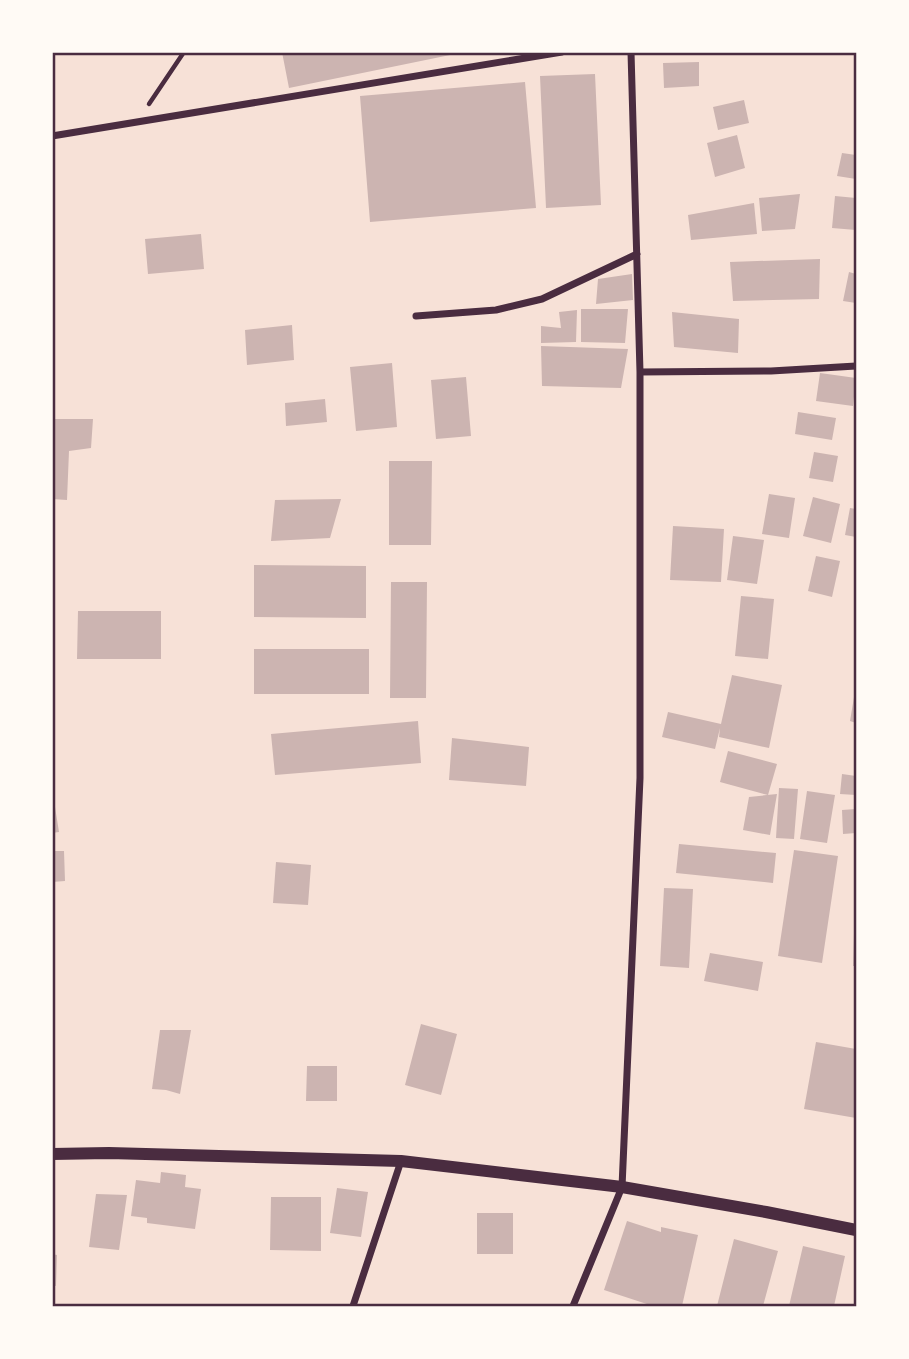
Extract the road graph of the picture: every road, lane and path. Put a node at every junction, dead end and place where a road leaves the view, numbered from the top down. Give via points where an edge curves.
1 (184, 52) edge
2 (562, 52) edge
3 (631, 52) edge
4 (137, 122) junction
5 (52, 136) edge
6 (637, 254) junction
7 (416, 316) dead end
8 (856, 366) edge
9 (640, 372) junction
10 (52, 1154) edge
11 (401, 1161) junction
12 (622, 1187) junction
13 (856, 1230) edge
14 (353, 1307) edge
15 (573, 1307) edge

1 - 4 path
2 - 4 street
3 - 6 street
4 - 5 street
6 - 7 street via 542,299 496,310
6 - 9 street
8 - 9 street
9 - 12 street via 640,778
10 - 11 street
11 - 12 street
11 - 14 street
12 - 13 street
12 - 15 street

